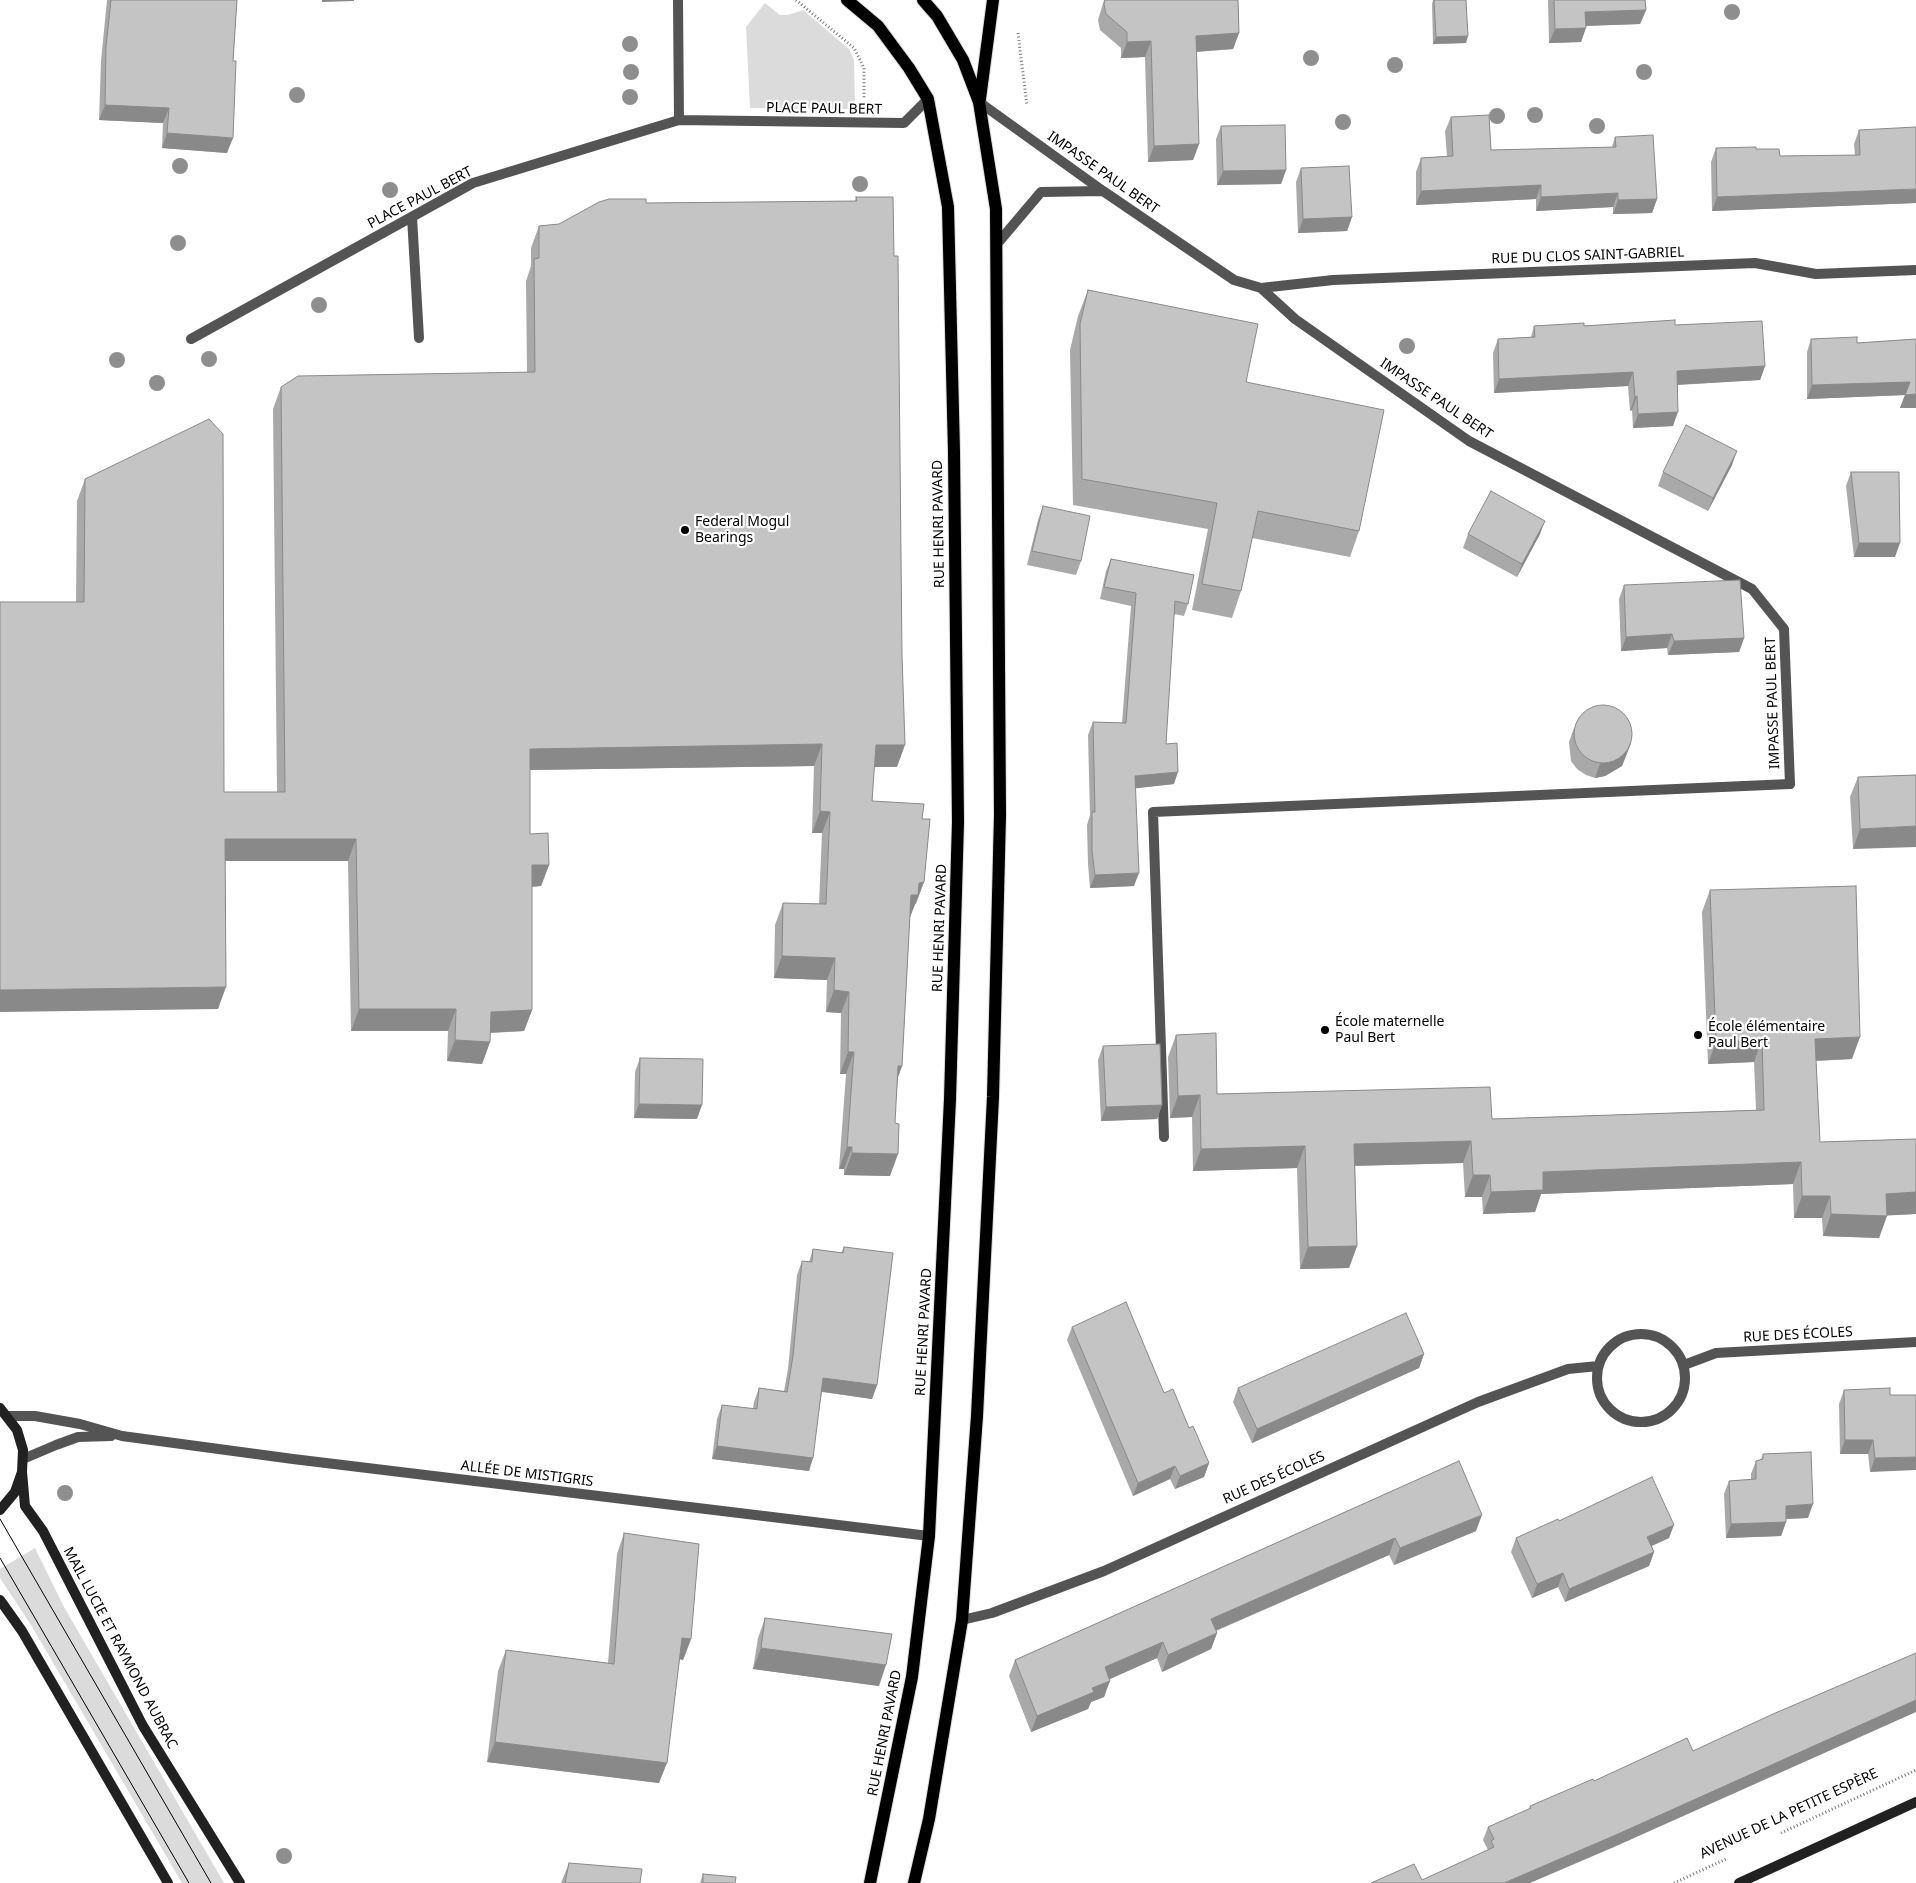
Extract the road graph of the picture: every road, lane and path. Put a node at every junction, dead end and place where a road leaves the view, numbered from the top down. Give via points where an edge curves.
1 (678, 0) edge
2 (796, 0) edge
3 (847, 0) edge
4 (922, 0) edge
5 (993, 0) edge
6 (1017, 31) dead end
7 (928, 99) junction
8 (864, 100) dead end
9 (979, 102) junction
10 (1027, 106) dead end
11 (679, 120) junction
12 (1104, 191) junction
13 (412, 217) junction
14 (997, 244) junction
15 (1916, 270) edge
16 (1261, 288) junction
17 (420, 338) dead end
18 (191, 339) dead end
19 (1164, 1137) dead end
20 (1916, 1342) edge
21 (1684, 1365) junction
22 (1598, 1366) junction
23 (4, 1412) edge
24 (122, 1436) junction
25 (23, 1460) junction
26 (22, 1472) junction
27 (0, 1510) edge
28 (929, 1536) junction
29 (0, 1600) edge
30 (962, 1620) junction
31 (1916, 1770) edge
32 (1916, 1802) edge
33 (1773, 1837) dead end
34 (1728, 1858) dead end
35 (168, 1883) edge
36 (240, 1883) edge
37 (870, 1883) edge
38 (914, 1883) edge
39 (1674, 1883) edge
40 (1739, 1883) edge

1 - 11 street
2 - 8 path via 854,48 864,68
3 - 7 main road, RUE HENRI PAVARD via 878,26
4 - 9 main road via 937,16 963,60
5 - 9 main road
6 - 10 path
7 - 11 street, PLACE PAUL BERT via 904,123
7 - 28 main road, RUE HENRI PAVARD via 948,207 958,822 950,1109
9 - 12 street, IMPASSE PAUL BERT
9 - 14 main road via 996,209
11 - 13 street, PLACE PAUL BERT via 473,183
12 - 14 street via 1040,192
12 - 16 street, IMPASSE PAUL BERT via 1234,280
13 - 17 street
13 - 18 street, PLACE PAUL BERT
14 - 30 main road via 1000,815 994,1087
15 - 16 street, RUE DU CLOS SAINT-GABRIEL via 1816,274 1755,263 1333,280
16 - 19 street, IMPASSE PAUL BERT via 1295,318 1468,441 1752,589 1784,629 1790,784 1153,812
20 - 21 street, RUE DES ÉCOLES via 1716,1353
21 - 22 street via 1678,1352 1660,1337 1639,1333 1622,1337 1607,1349
21 - 22 street via 1684,1391 1674,1408 1658,1419 1630,1422 1608,1408 1601,1398 1596,1382
22 - 30 street, RUE DES ÉCOLES via 1568,1369 1478,1402 1104,1571 992,1614
23 - 24 street via 80,1424
23 - 25 street via 17,1430
24 - 25 street via 78,1437
24 - 28 street, ALLÉE DE MISTIGRIS
25 - 26 street
26 - 27 street via 15,1492
26 - 36 street, MAIL LUCIE ET RAYMOND AUBRAC via 24,1506 43,1531 143,1726
28 - 37 main road, RUE HENRI PAVARD via 912,1677
29 - 35 street via 22,1631
30 - 38 main road
31 - 33 path, AVENUE DE LA PETITE ESPÈRE
32 - 40 street
34 - 39 path, AVENUE DE LA PETITE ESPÈRE

